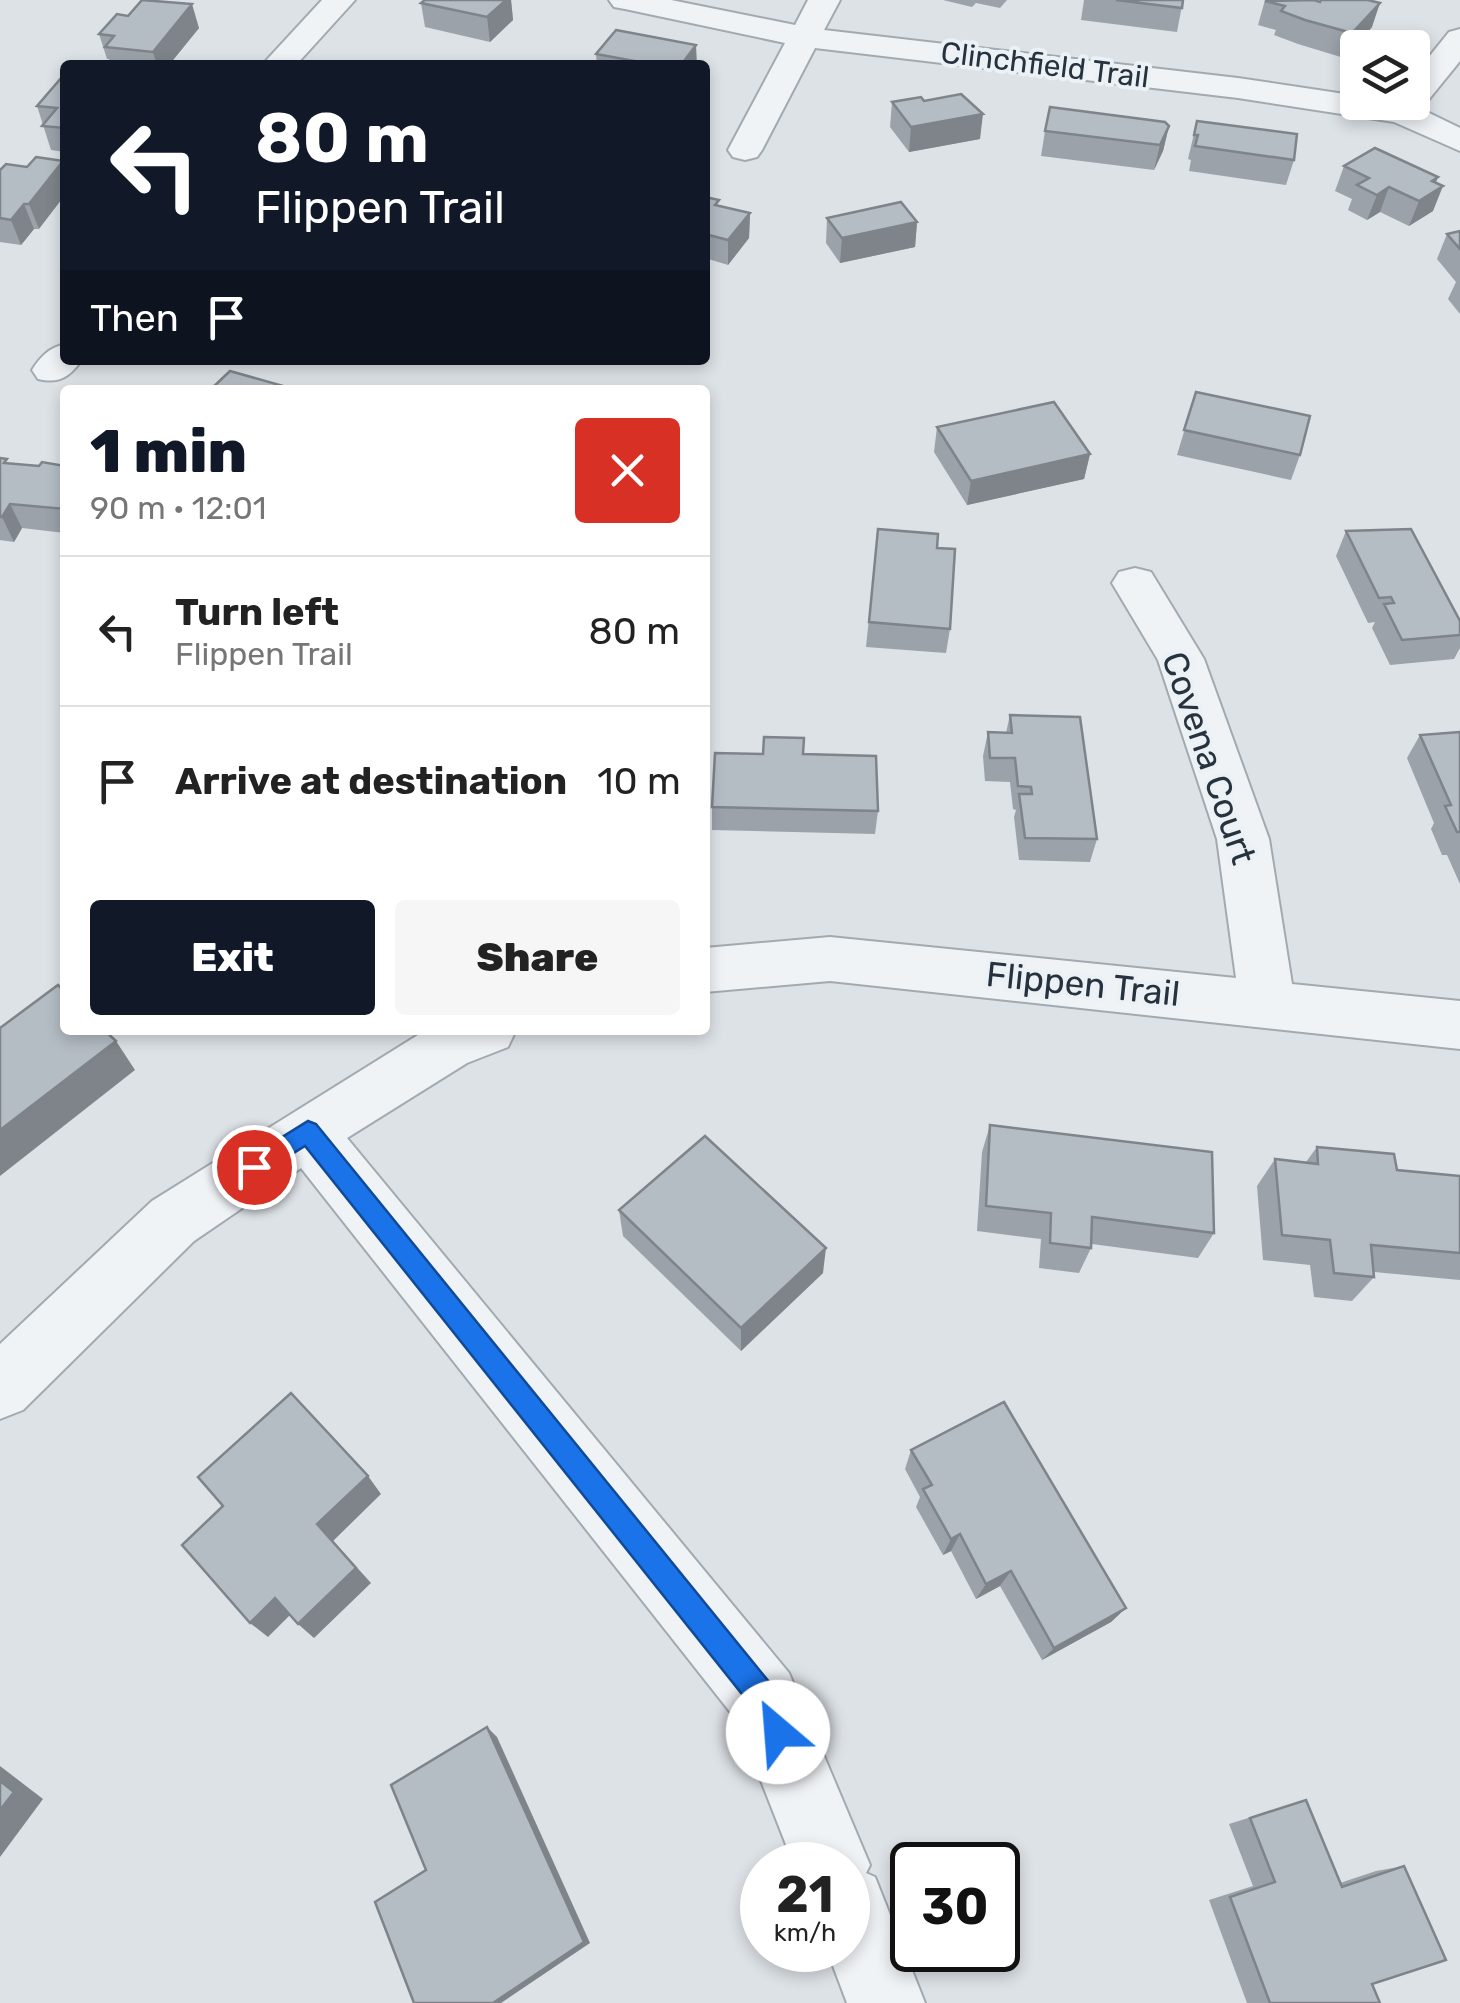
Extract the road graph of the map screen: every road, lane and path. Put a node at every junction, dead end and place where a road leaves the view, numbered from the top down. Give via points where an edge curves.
1 (339, 0) edge
2 (625, 0) edge
3 (824, 0) edge
4 (804, 38) junction
5 (1460, 39) edge
6 (283, 60) edge
7 (1430, 78) edge
8 (1340, 98) edge
9 (1430, 120) edge
10 (1460, 141) edge
11 (745, 150) dead end
12 (1135, 582) dead end
13 (710, 970) edge
14 (1267, 1002) junction
15 (1460, 1025) edge
16 (475, 1035) edge
17 (308, 1132) junction
18 (0, 1388) edge
19 (823, 1842) edge
20 (870, 1961) edge
21 (886, 2003) edge

1 - 6 street
2 - 4 street, Clinchfield Trail
3 - 4 street
4 - 8 street, Clinchfield Trail
4 - 11 street
5 - 7 street
9 - 10 street, Clinchfield Trail
12 - 14 street, Covena Court via 1182,659 1244,839
13 - 14 street, Flippen Trail via 830,959
14 - 15 street, Flippen Trail
16 - 17 street
17 - 18 street via 174,1221
17 - 19 street via 764,1698
20 - 21 street

